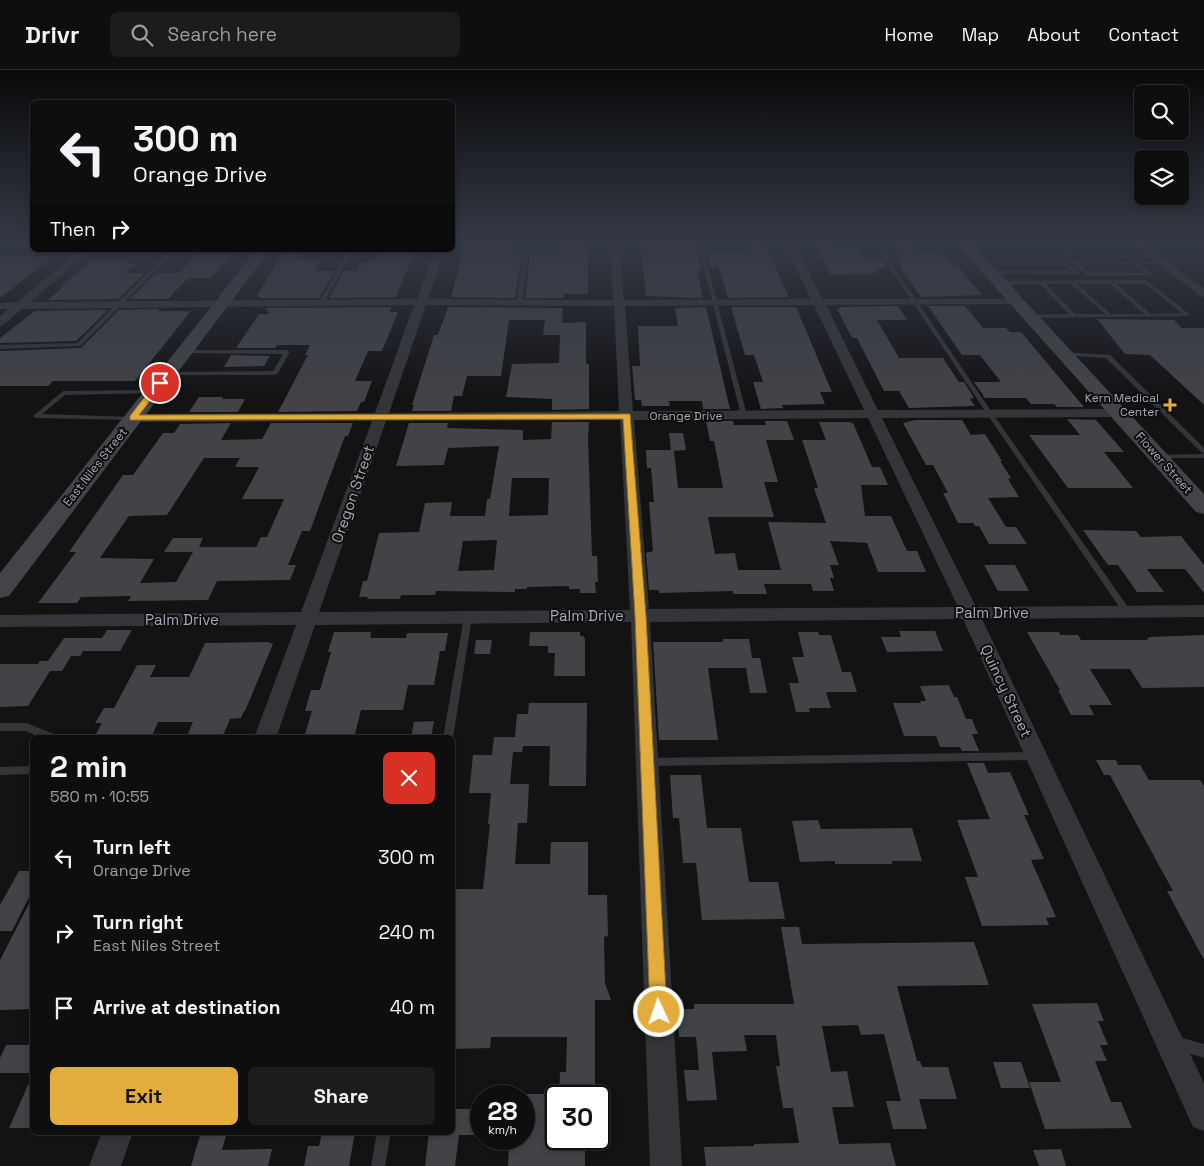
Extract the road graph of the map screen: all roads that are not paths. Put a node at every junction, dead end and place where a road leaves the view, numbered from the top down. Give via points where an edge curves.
1 (34, 293) edge
2 (131, 293) edge
3 (230, 293) edge
4 (327, 293) edge
5 (425, 293) edge
6 (520, 293) edge
7 (618, 293) edge
8 (712, 293) edge
9 (814, 293) edge
10 (908, 293) edge
11 (1009, 293) edge
12 (1052, 293) edge
13 (1084, 293) edge
14 (1124, 293) edge
15 (1160, 293) edge
16 (1016, 301) junction
17 (422, 302) junction
18 (818, 302) junction
19 (914, 302) junction
20 (222, 303) junction
21 (321, 303) junction
22 (519, 303) junction
23 (619, 303) junction
24 (715, 303) junction
25 (119, 305) junction
26 (0, 306) edge
27 (19, 306) junction
28 (1109, 315) junction
29 (1149, 315) junction
30 (1030, 316) junction
31 (1074, 316) junction
32 (0, 322) edge
33 (0, 347) edge
34 (184, 352) junction
35 (1064, 354) junction
36 (167, 374) junction
37 (153, 392) junction
38 (1118, 413) junction
39 (990, 414) junction
40 (873, 415) junction
41 (627, 416) junction
42 (744, 416) junction
43 (133, 418) junction
44 (380, 418) junction
45 (1204, 452) edge
46 (1204, 456) edge
47 (1158, 457) junction
48 (1204, 508) edge
49 (0, 590) edge
50 (1204, 611) edge
51 (1127, 612) junction
52 (970, 613) junction
53 (640, 616) junction
54 (468, 617) junction
55 (309, 619) junction
56 (0, 621) edge
57 (0, 728) edge
58 (45, 735) edge
59 (266, 735) edge
60 (448, 735) edge
61 (1036, 756) junction
62 (647, 762) junction
63 (30, 770) edge
64 (0, 771) edge
65 (1169, 1042) junction
66 (1204, 1051) edge
67 (1204, 1116) edge
68 (117, 1135) edge
69 (383, 1135) edge
70 (106, 1166) edge
71 (378, 1166) edge
72 (666, 1166) edge

1 - 27 street
2 - 25 lane
3 - 20 main road, East Niles Street
4 - 21 lane
5 - 17 street, Oregon Street
6 - 22 lane
7 - 23 street
8 - 24 lane
9 - 18 street, Quincy Street
10 - 19 lane
11 - 16 main road, Flower Street
12 - 31 lane
13 - 28 lane
14 - 29 lane
15 - 29 lane via 1187,315
16 - 19 street
16 - 30 main road, Flower Street
17 - 21 street
17 - 22 street
17 - 44 street, Oregon Street
18 - 19 street
18 - 24 street
18 - 40 street, Quincy Street
19 - 39 lane
20 - 21 street
20 - 25 street
20 - 34 main road, East Niles Street
22 - 23 street
23 - 24 street
23 - 41 street
24 - 42 lane
25 - 27 street
25 - 33 lane via 80,345
26 - 27 street
27 - 32 street
28 - 29 lane
28 - 31 lane
30 - 31 lane
30 - 35 main road, Flower Street
34 - 36 main road, East Niles Street
34 - 36 lane via 287,352 275,373
35 - 38 main road, Flower Street
35 - 45 lane via 1108,356
36 - 37 main road, East Niles Street
37 - 43 main road, East Niles Street
37 - 43 lane via 62,393 36,416
38 - 39 street, Orange Drive
38 - 47 main road, Flower Street
39 - 40 street, Orange Drive
39 - 51 lane
40 - 42 street, Orange Drive
40 - 52 street, Quincy Street
41 - 42 street, Orange Drive
41 - 44 street, Orange Drive
41 - 53 street
43 - 44 street, Orange Drive
43 - 49 main road, East Niles Street
44 - 55 street, Oregon Street
46 - 47 lane
47 - 48 main road, Flower Street
50 - 51 street, Palm Drive
51 - 52 street, Palm Drive
52 - 53 street, Palm Drive
52 - 61 street, Quincy Street
53 - 54 street, Palm Drive
53 - 62 street
54 - 55 street, Palm Drive
54 - 60 lane
55 - 56 street, Palm Drive
55 - 59 street, Oregon Street
57 - 58 lane via 27,727
61 - 62 lane
61 - 65 street, Quincy Street
62 - 72 street
63 - 64 lane
65 - 66 lane
65 - 67 street, Quincy Street
68 - 70 street
69 - 71 lane

